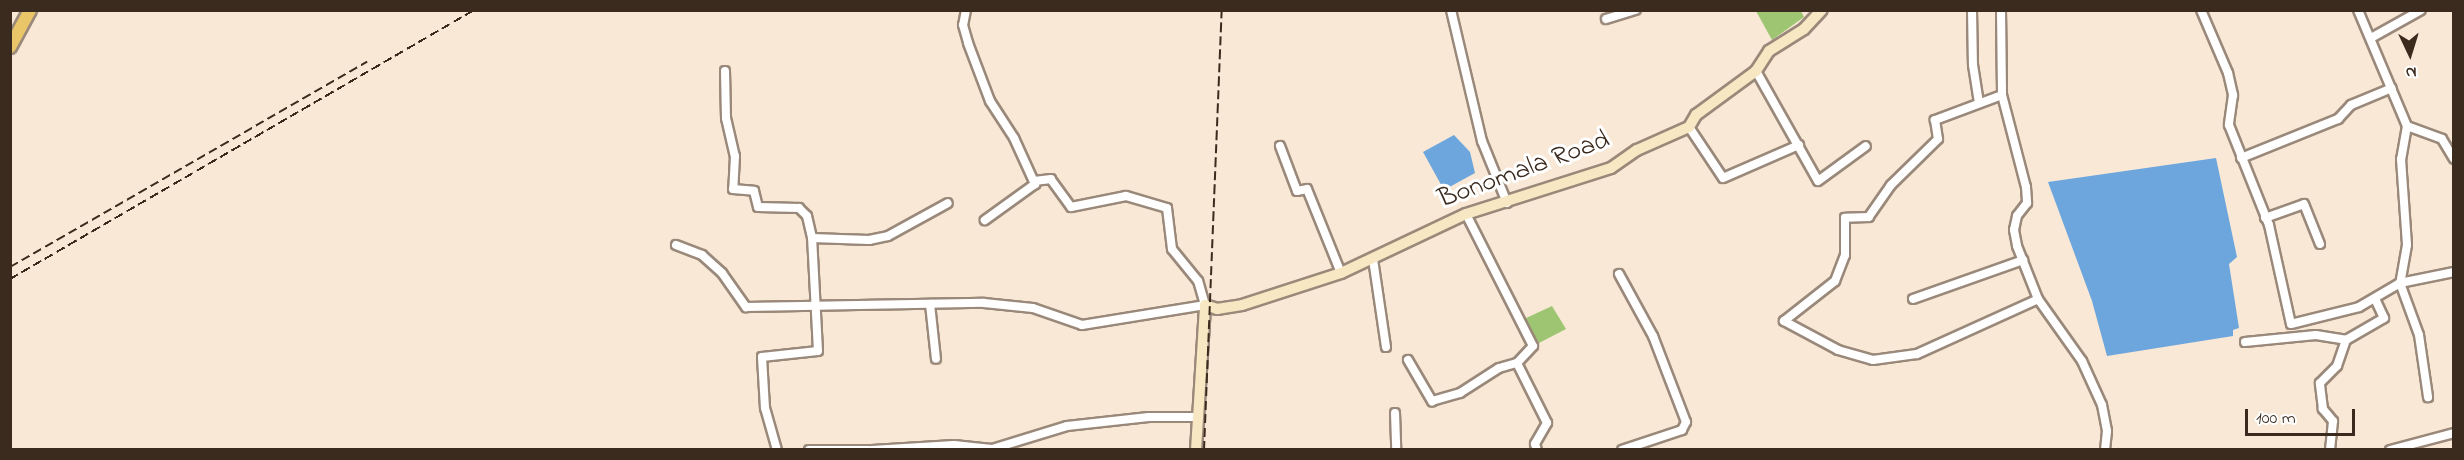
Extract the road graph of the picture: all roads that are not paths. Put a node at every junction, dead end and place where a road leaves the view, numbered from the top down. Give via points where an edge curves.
1 (30, 10) edge
2 (966, 10) edge
3 (1451, 10) edge
4 (1636, 10) edge
5 (1822, 10) edge
6 (1972, 10) edge
7 (2001, 10) edge
8 (2200, 10) edge
9 (2358, 10) edge
10 (2421, 10) edge
11 (1606, 19) dead end
12 (2371, 38) junction
13 (10, 47) edge
14 (725, 71) dead end
15 (1756, 71) junction
16 (2392, 88) junction
17 (2002, 95) junction
18 (1979, 103) junction
19 (2407, 126) junction
20 (1689, 127) junction
21 (1798, 145) junction
22 (1280, 146) dead end
23 (1866, 146) dead end
24 (2241, 158) junction
25 (2454, 159) edge
26 (1034, 181) junction
27 (948, 203) dead end
28 (1508, 203) junction
29 (1466, 214) junction
30 (2265, 218) junction
31 (985, 220) dead end
32 (812, 238) junction
33 (2320, 244) dead end
34 (676, 245) dead end
35 (1373, 259) junction
36 (2023, 260) junction
37 (2454, 272) edge
38 (1341, 273) junction
39 (1619, 274) dead end
40 (2400, 283) junction
41 (1913, 299) dead end
42 (2038, 299) junction
43 (2375, 299) junction
44 (930, 304) junction
45 (1205, 305) junction
46 (817, 306) junction
47 (2346, 340) junction
48 (2244, 342) dead end
49 (1386, 346) dead end
50 (936, 359) dead end
51 (1408, 360) dead end
52 (1517, 363) junction
53 (2428, 397) dead end
54 (1395, 413) dead end
55 (1198, 417) junction
56 (2454, 433) edge
57 (1647, 440) junction
58 (2415, 446) edge
59 (2395, 449) edge
60 (777, 450) edge
61 (808, 450) edge
62 (870, 450) edge
63 (1196, 450) edge
64 (1396, 450) edge
65 (1537, 450) edge
66 (1623, 450) edge
67 (1652, 450) edge
68 (2106, 450) edge
69 (2330, 450) edge

1 - 13 main road
2 - 26 street via 963,25 990,100
3 - 28 street via 1482,141
4 - 11 street
5 - 15 street, Bonomala Road via 1804,29 1769,51
6 - 18 street via 1973,65
7 - 17 street
8 - 24 street via 2228,72 2233,94 2229,125
9 - 12 street
10 - 12 street
12 - 16 street
14 - 32 street via 726,118 736,164 733,189 754,191 758,207 799,208 807,216
15 - 20 street, Bonomala Road via 1696,115
15 - 21 street
16 - 19 street
16 - 24 street via 2351,105 2338,119
17 - 18 street
17 - 36 street via 2026,187 2027,203 2017,216 2014,230
18 - 42 street via 1935,120 1938,139 1891,185 1869,217 1845,218 1845,255 1835,280 1784,321 1838,350 1873,360 1917,354
19 - 25 street via 2442,139
19 - 40 street via 2401,159 2407,245
20 - 21 street via 1723,178
20 - 28 street, Bonomala Road via 1637,150 1611,168
21 - 23 street via 1818,181
22 - 38 street via 1297,191 1307,189
24 - 30 street
26 - 31 street via 1032,189
26 - 45 street via 1051,179 1071,207 1126,196 1167,208 1175,257 1198,281
27 - 32 street via 888,236 869,240
28 - 29 street, Bonomala Road
29 - 35 street, Bonomala Road
29 - 52 street via 1533,346
30 - 33 street via 2304,204
30 - 43 street via 2291,324
32 - 46 street
34 - 46 street via 702,255 722,273 742,306
35 - 38 street, Bonomala Road
35 - 49 street
36 - 41 street
36 - 42 street
37 - 40 street
38 - 45 street, Bonomala Road via 1236,307 1217,309
39 - 57 street via 1653,336 1686,422 1682,429
40 - 43 street
40 - 53 street via 2419,335
42 - 68 street via 2082,361 2099,398 2108,430
43 - 47 street via 2384,318
44 - 45 street via 984,303 1033,308 1082,325
44 - 46 street
44 - 50 street
45 - 55 street
46 - 60 street via 816,353 762,357 765,408
47 - 48 street via 2316,335
47 - 69 street via 2337,366 2320,383 2323,409 2333,421
51 - 52 street via 1432,401 1460,393 1499,368
52 - 65 street via 1547,423 1535,444
54 - 64 street
55 - 62 street via 1149,417 1067,426 992,450 954,445
55 - 63 street
56 - 58 street
57 - 66 street
57 - 67 street
58 - 59 street
61 - 62 street

